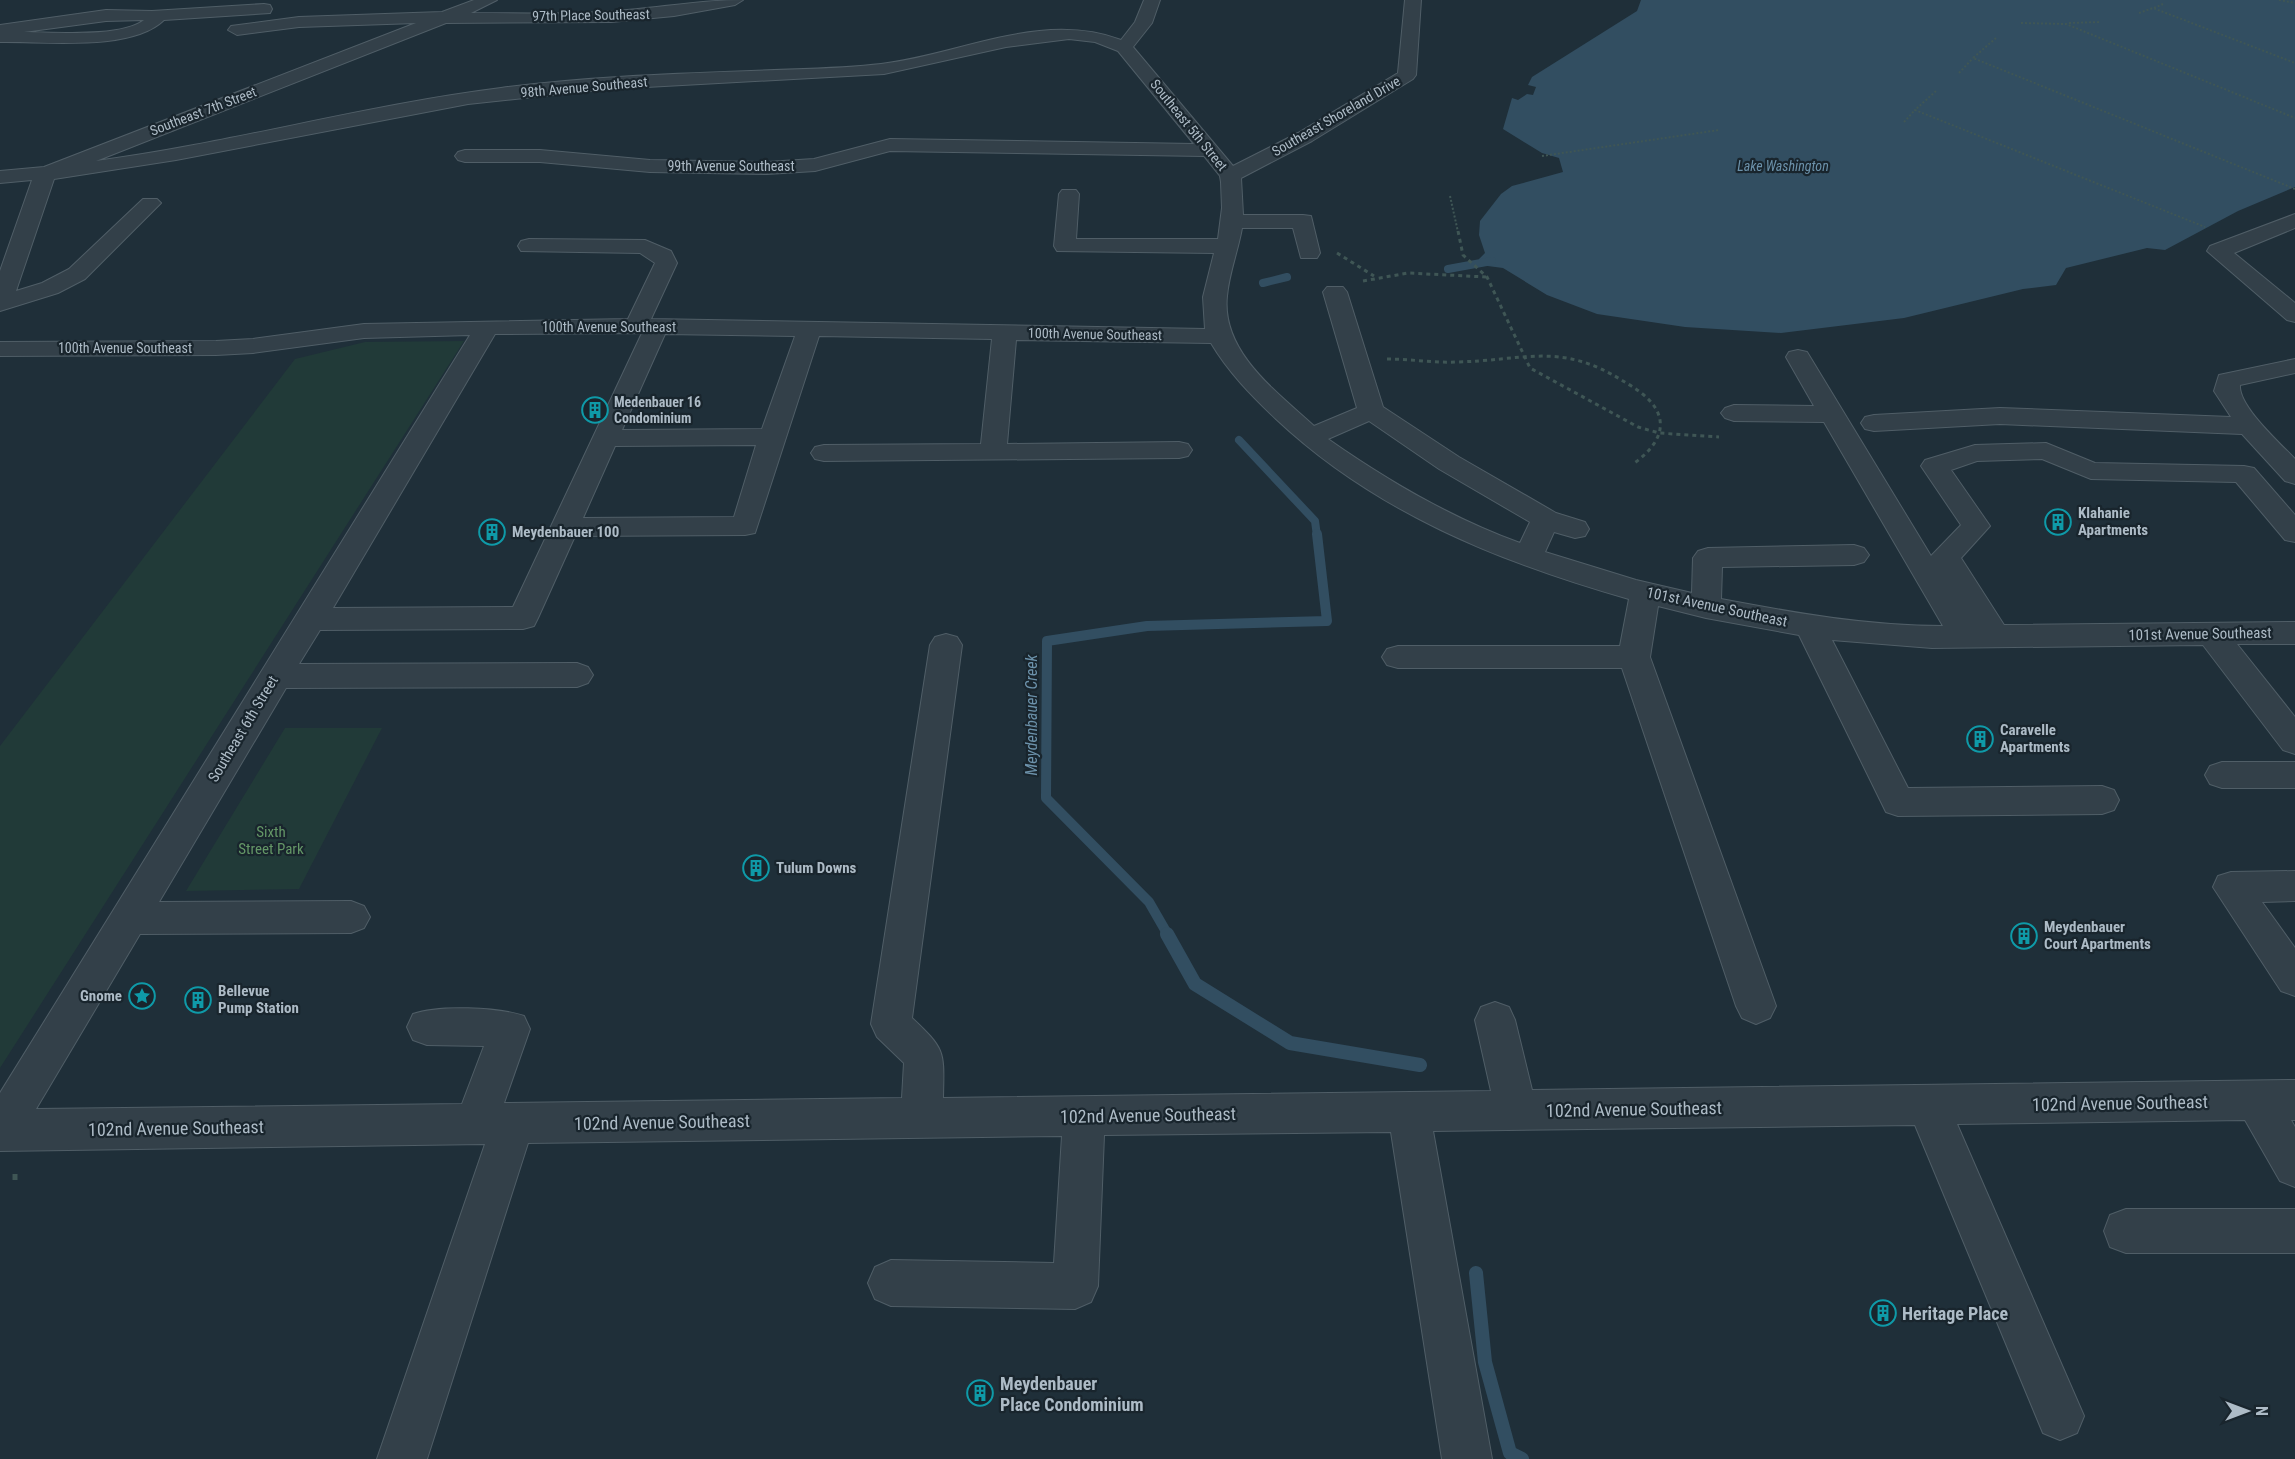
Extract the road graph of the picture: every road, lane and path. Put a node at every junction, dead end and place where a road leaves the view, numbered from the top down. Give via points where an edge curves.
1 (489, 0) edge
2 (735, 0) edge
3 (1152, 0) edge
4 (1413, 0) edge
5 (2279, 0) edge
6 (2295, 3) edge
7 (2163, 4) dead end
8 (279, 6) dead end
9 (2153, 8) junction
10 (2139, 13) dead end
11 (154, 16) junction
12 (446, 17) junction
13 (2101, 22) dead end
14 (2021, 23) dead end
15 (2066, 24) junction
16 (0, 30) edge
17 (237, 30) dead end
18 (0, 37) edge
19 (1996, 38) dead end
20 (1124, 46) junction
21 (1973, 58) junction
22 (2295, 63) edge
23 (1959, 73) dead end
24 (1936, 91) dead end
25 (1915, 111) junction
26 (2295, 118) edge
27 (1904, 122) dead end
28 (1719, 130) dead end
29 (1211, 150) junction
30 (465, 156) dead end
31 (1542, 156) dead end
32 (45, 174) junction
33 (1230, 175) junction
34 (0, 177) edge
35 (2295, 189) edge
36 (1070, 194) dead end
37 (1450, 196) dead end
38 (150, 204) dead end
39 (2295, 220) edge
40 (1231, 222) junction
41 (2211, 229) dead end
42 (529, 246) dead end
43 (1226, 246) junction
44 (1309, 253) joint
45 (1374, 277) junction
46 (1487, 277) junction
47 (1335, 292) joint
48 (0, 303) edge
49 (2295, 315) edge
50 (647, 326) junction
51 (487, 327) junction
52 (809, 329) junction
53 (1005, 333) junction
54 (1220, 336) junction
55 (0, 349) edge
56 (1522, 354) junction
57 (1798, 357) dead end
58 (1356, 361) junction
59 (2295, 366) edge
60 (1371, 411) junction
61 (1734, 413) dead end
62 (1832, 414) junction
63 (1874, 423) dead end
64 (2249, 426) junction
65 (1659, 433) junction
66 (772, 437) junction
67 (1310, 437) junction
68 (605, 438) junction
69 (1727, 438) dead end
70 (1179, 450) dead end
71 (993, 452) junction
72 (824, 453) dead end
73 (1633, 464) dead end
74 (2295, 475) edge
75 (1546, 519) junction
76 (565, 527) junction
77 (1575, 529) dead end
78 (2295, 533) edge
79 (1854, 555) dead end
80 (1528, 556) junction
81 (1645, 592) junction
82 (1706, 608) junction
83 (310, 619) junction
84 (1810, 626) junction
85 (2295, 633) edge
86 (2212, 634) junction
87 (1995, 636) junction
88 (1965, 637) junction
89 (946, 645) dead end
90 (1398, 657) dead end
91 (1634, 657) junction
92 (577, 675) dead end
93 (276, 676) junction
94 (2295, 741) edge
95 (2222, 775) dead end
96 (2295, 775) edge
97 (2102, 800) dead end
98 (2295, 886) edge
99 (351, 917) dead end
100 (129, 918) junction
101 (2295, 979) edge
102 (1756, 1005) dead end
103 (1495, 1020) dead end
104 (427, 1027) dead end
105 (2275, 1100) edge
106 (1928, 1105) junction
107 (1516, 1111) junction
108 (1409, 1112) junction
109 (1084, 1116) junction
110 (922, 1118) junction
111 (494, 1124) junction
112 (0, 1131) edge
113 (2295, 1166) edge
114 (15, 1174) dead end
115 (15, 1183) dead end
116 (2126, 1231) dead end
117 (2295, 1231) edge
118 (891, 1283) dead end
119 (2060, 1416) dead end
120 (402, 1459) edge
121 (1467, 1459) edge

1 - 12 street, Southeast 7th Street
2 - 12 street, 97th Place Southeast via 624,16
3 - 20 street via 1143,23
4 - 33 street, Southeast Shoreland Drive via 1407,75 1305,137
5 - 6 path
7 - 9 path
8 - 11 street
9 - 10 path
9 - 22 path
11 - 16 street via 117,15
11 - 18 street via 157,18 149,27 126,34
12 - 17 street, 97th Place Southeast via 278,23
12 - 32 street, Southeast 7th Street
13 - 15 path
14 - 15 path
15 - 26 path
19 - 21 path
20 - 29 street, Southeast 5th Street
20 - 32 street, 98th Avenue Southeast via 1096,36 1058,34 887,69 521,92
21 - 23 path
21 - 35 path
24 - 25 path
25 - 27 path
25 - 41 path
28 - 31 path
29 - 30 street, 99th Avenue Southeast via 890,145 814,165 767,168
29 - 33 street, Southeast 5th Street
32 - 34 street
32 - 48 street
33 - 40 street, Southeast 5th Street via 1234,195
36 - 43 street via 1065,246
37 - 46 path via 1461,250
38 - 48 street via 77,274 50,288
39 - 49 street via 2218,251
40 - 43 street, Southeast 5th Street
40 - 44 street via 1303,221
42 - 50 street via 630,246 656,250 666,263
43 - 54 street, Southeast 5th Street via 1216,287
44 - 45 path via 1332,248
45 - 46 path
45 - 47 path
46 - 56 path
47 - 58 street
50 - 51 street, 100th Avenue Southeast
50 - 52 street, 100th Avenue Southeast
50 - 68 street
51 - 55 street, 100th Avenue Southeast via 364,331 216,348
51 - 83 street, Southeast 6th Street
52 - 53 street, 100th Avenue Southeast
52 - 66 street
53 - 54 street, 100th Avenue Southeast
53 - 71 street
54 - 67 street, 101st Avenue Southeast via 1244,372
56 - 58 path via 1463,362 1408,358
56 - 65 path via 1534,371 1638,427
56 - 65 path via 1562,355 1614,373 1655,408 1661,425
57 - 62 street
58 - 60 street
59 - 64 street via 2228,380 2227,391
60 - 67 street
60 - 75 street via 1449,463
61 - 62 street
62 - 88 street
63 - 64 street via 2000,416
64 - 74 street
65 - 69 path
65 - 73 path via 1654,445
66 - 68 street
66 - 76 street via 745,526
67 - 80 street, 101st Avenue Southeast via 1334,458 1401,500
68 - 76 street
70 - 71 street
71 - 72 street
75 - 77 street
75 - 80 street
76 - 83 street via 523,618
78 - 87 street via 2244,474 2091,471 2046,451 1975,453 1935,466 1976,526 1946,557
79 - 82 street via 1708,558
80 - 81 street, 101st Avenue Southeast
81 - 82 street, 101st Avenue Southeast
81 - 91 street
82 - 84 street, 101st Avenue Southeast
83 - 93 street, Southeast 6th Street
84 - 88 street, 101st Avenue Southeast via 1894,636
84 - 97 street via 1898,802
85 - 86 street, 101st Avenue Southeast
86 - 87 street, 101st Avenue Southeast
86 - 94 street
87 - 88 street, 101st Avenue Southeast
89 - 110 street via 891,1024 924,1056
90 - 91 street
91 - 102 street
92 - 93 street
93 - 100 street, Southeast 6th Street
95 - 96 street
98 - 101 street via 2231,887
99 - 100 street
100 - 112 street, Southeast 6th Street
103 - 107 street
104 - 111 street via 510,1029
105 - 106 street, 102nd Avenue Southeast
105 - 113 street
106 - 107 street, 102nd Avenue Southeast
106 - 119 street
107 - 108 street, 102nd Avenue Southeast
108 - 109 street, 102nd Avenue Southeast
108 - 121 street
109 - 110 street, 102nd Avenue Southeast
109 - 118 street via 1075,1286
110 - 111 street, 102nd Avenue Southeast
111 - 112 street, 102nd Avenue Southeast
111 - 120 street
114 - 115 path
116 - 117 street

